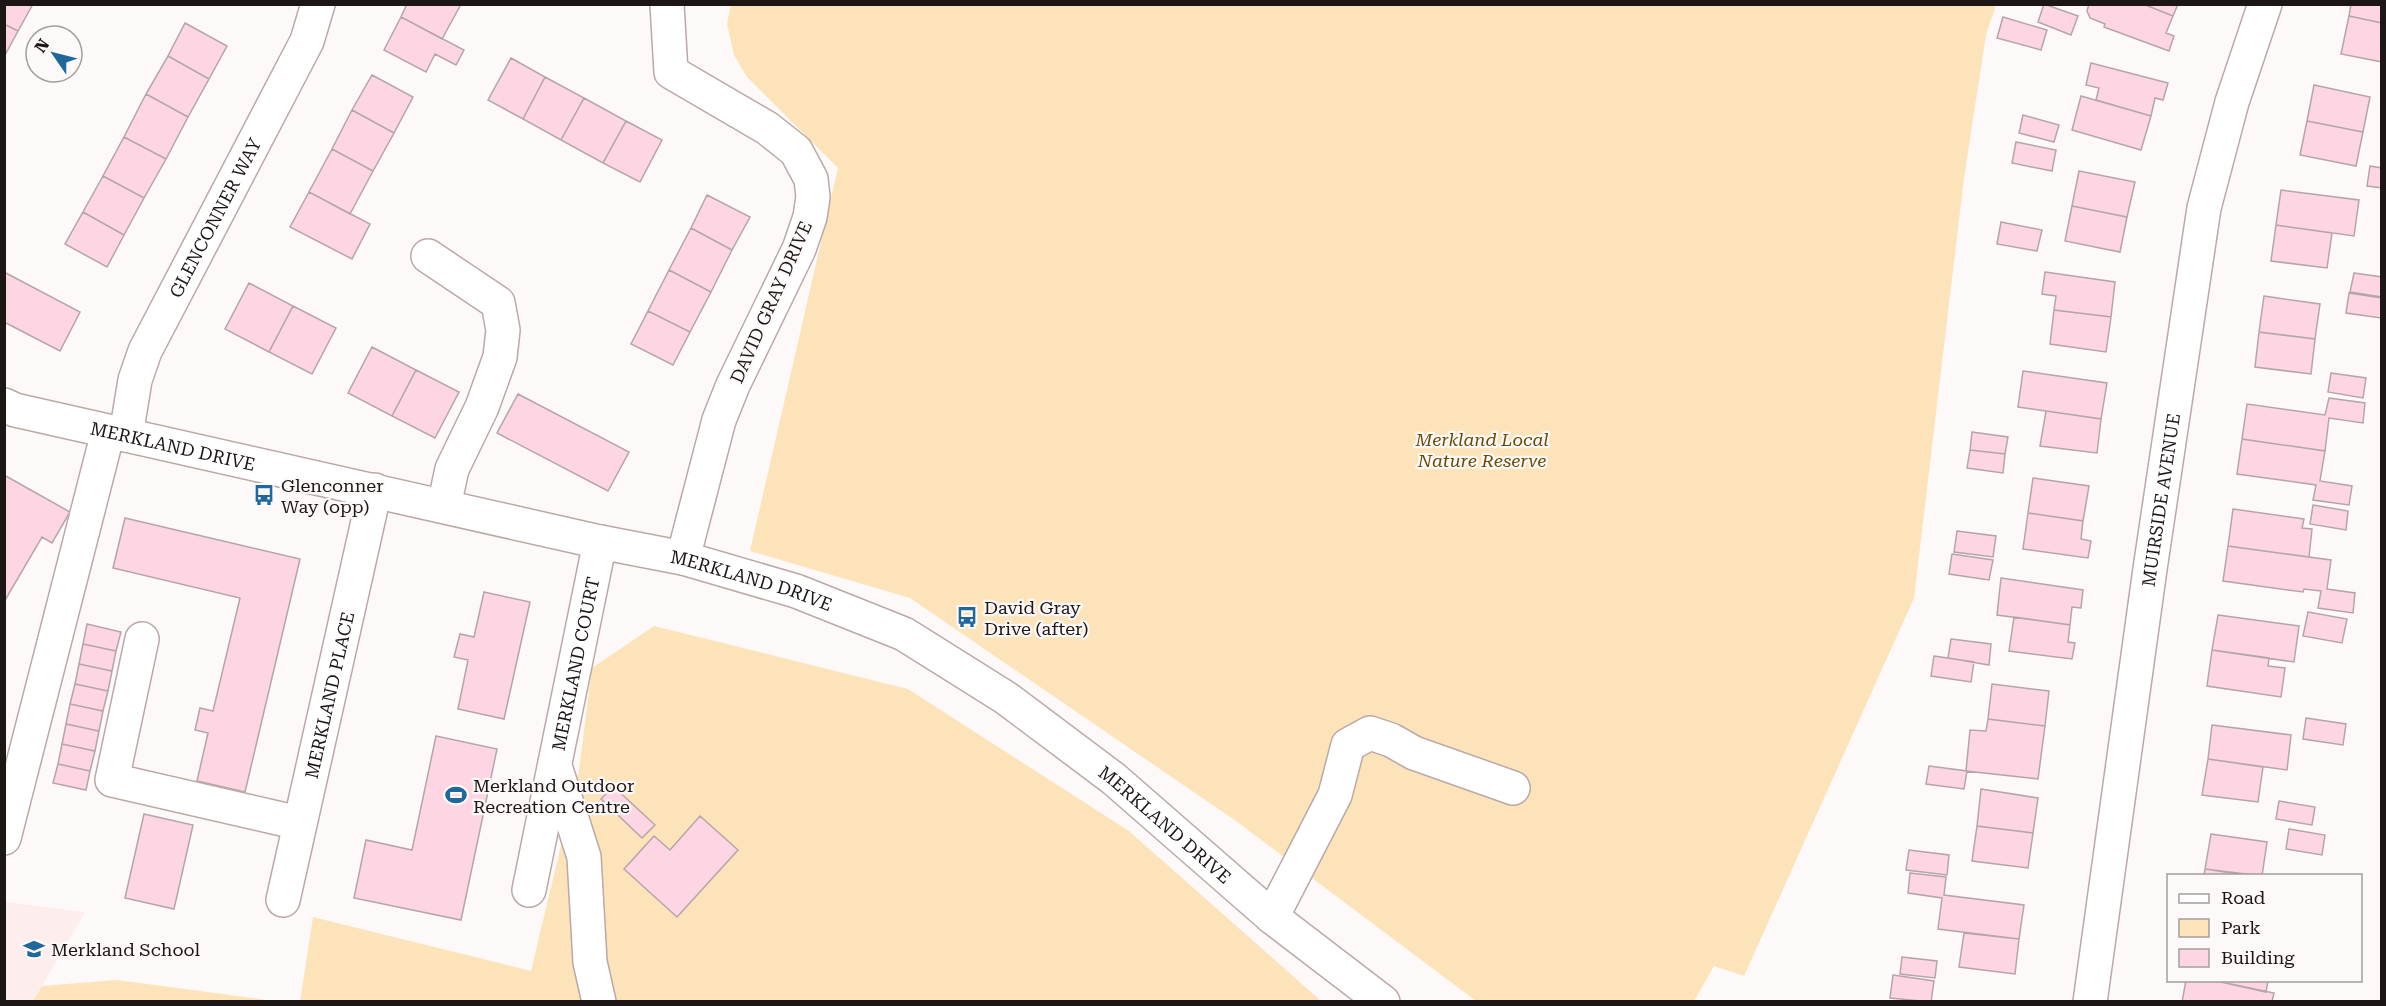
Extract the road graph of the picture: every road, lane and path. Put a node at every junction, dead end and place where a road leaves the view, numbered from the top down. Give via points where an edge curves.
1 (318, 4) edge
2 (667, 4) edge
3 (2265, 4) edge
4 (428, 256) dead end
5 (4, 405) edge
6 (117, 434) junction
7 (375, 490) junction
8 (444, 506) junction
9 (600, 542) junction
10 (683, 558) junction
11 (142, 639) dead end
12 (555, 764) junction
13 (1514, 788) dead end
14 (299, 823) junction
15 (4, 838) edge
16 (529, 890) dead end
17 (283, 900) dead end
18 (1272, 917) junction
19 (599, 1002) edge
20 (1383, 1002) edge
21 (2090, 1002) edge

1 - 6 street, GLENCONNER WAY via 307,41 145,351
2 - 10 street, DAVID GRAY DRIVE via 671,72 766,128 796,151 811,179 813,197 799,249 719,420
3 - 21 street, MUIRSIDE AVENUE via 2232,102 2204,208
4 - 8 street via 498,303 503,330 500,357 482,407 452,469
5 - 6 street, MERKLAND DRIVE
6 - 7 street, MERKLAND DRIVE
6 - 15 street, GLENCONNER WAY
7 - 8 street, MERKLAND DRIVE
7 - 14 street, MERKLAND PLACE
8 - 9 street, MERKLAND DRIVE
9 - 10 street, MERKLAND DRIVE
9 - 12 street, MERKLAND COURT
10 - 18 street, MERKLAND DRIVE via 796,591 904,634 1006,698 1114,779
11 - 14 street via 112,780
12 - 16 street, MERKLAND COURT
12 - 19 street via 584,857 590,962
13 - 18 street via 1413,753 1391,740 1370,734 1362,737 1348,746 1335,795
14 - 17 street, MERKLAND PLACE
18 - 20 street, MERKLAND DRIVE

